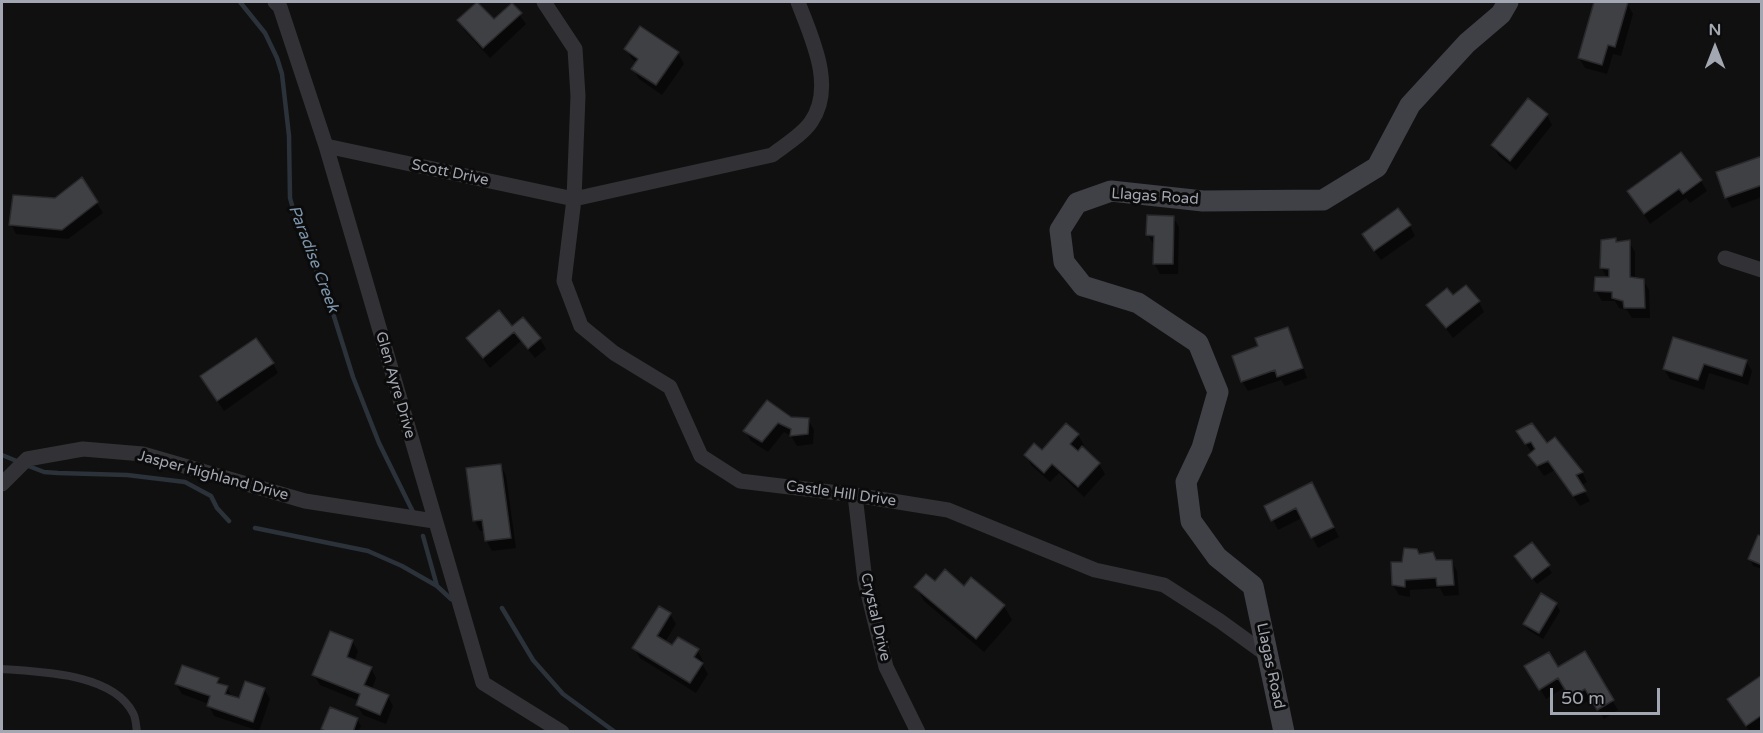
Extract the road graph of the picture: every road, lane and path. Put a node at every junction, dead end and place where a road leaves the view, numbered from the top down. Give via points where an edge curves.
1 (275, 2) edge
2 (544, 2) edge
3 (798, 2) edge
4 (1508, 2) edge
5 (326, 146) junction
6 (574, 199) junction
7 (1725, 258) dead end
8 (1761, 270) edge
9 (2, 484) edge
10 (855, 495) junction
11 (434, 521) junction
12 (1267, 655) junction
13 (2, 669) edge
14 (137, 732) edge
15 (562, 732) edge
16 (918, 732) edge
17 (1284, 732) edge

1 - 5 street, Glen Ayre Drive
2 - 6 street, Castle Hill Drive via 575,49 578,96
3 - 6 street via 823,87 811,122 792,140 772,155
4 - 12 street, Llagas Road via 1501,14 1467,43 1410,105 1377,167 1323,200 1203,201 1111,190 1077,203 1060,231 1064,262 1083,286 1138,303 1198,343 1218,392 1202,448 1186,482 1191,521 1217,557 1253,586
5 - 6 street, Scott Drive
5 - 11 street, Glen Ayre Drive
6 - 10 street, Castle Hill Drive via 564,281 581,326 614,353 670,387 701,456 740,481
7 - 8 street
9 - 11 street, Jasper Highland Drive via 27,459 83,449 143,454 305,501
10 - 12 street, Castle Hill Drive via 948,510 1095,570 1164,585
10 - 16 street, Crystal Drive via 864,581 886,667
11 - 15 street, Glen Ayre Drive via 483,683
12 - 17 street, Llagas Road
13 - 14 lane via 86,679 116,693 133,714

